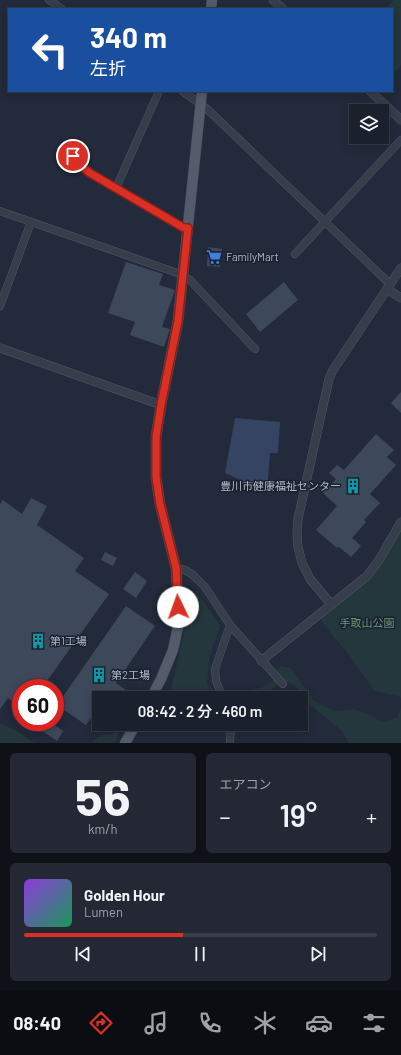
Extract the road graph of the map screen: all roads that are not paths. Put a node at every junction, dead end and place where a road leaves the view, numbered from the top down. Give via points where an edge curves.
1 (49, 0) edge
2 (273, 0) edge
3 (61, 8) edge
4 (282, 8) edge
5 (159, 92) edge
6 (183, 92) edge
7 (202, 92) edge
8 (371, 92) edge
9 (200, 104) junction
10 (401, 120) edge
11 (401, 140) edge
12 (73, 156) dead end
13 (116, 188) junction
14 (0, 211) edge
15 (326, 221) junction
16 (31, 222) junction
17 (188, 228) junction
18 (295, 254) dead end
19 (401, 268) edge
20 (183, 275) junction
21 (389, 286) junction
22 (401, 298) edge
23 (0, 306) edge
24 (0, 348) edge
25 (255, 350) dead end
26 (161, 405) junction
27 (401, 522) edge
28 (176, 568) junction
29 (331, 604) junction
30 (230, 625) junction
31 (261, 661) junction
32 (283, 684) dead end
33 (154, 691) edge
34 (220, 691) edge
35 (132, 731) edge
36 (231, 731) edge
37 (125, 743) edge
38 (230, 743) edge

1 - 3 street
2 - 4 street
5 - 13 street
6 - 9 street
7 - 9 main road
8 - 10 street
9 - 15 street
9 - 17 main road
11 - 15 street
12 - 13 street via 90,173
13 - 17 street
14 - 16 street
15 - 18 street
15 - 21 street
16 - 20 street
16 - 23 street
17 - 20 main road
19 - 21 street
20 - 25 street
20 - 26 main road via 174,344
21 - 22 street
21 - 29 street via 329,379 298,519 298,547 302,563 310,579
24 - 26 street
26 - 28 main road via 156,437 156,477
27 - 29 street via 373,569
28 - 30 street via 185,570 205,586
28 - 33 main road via 179,622 173,650
29 - 31 street
30 - 31 street
30 - 34 street via 215,669
31 - 32 street
35 - 37 main road
36 - 38 street

